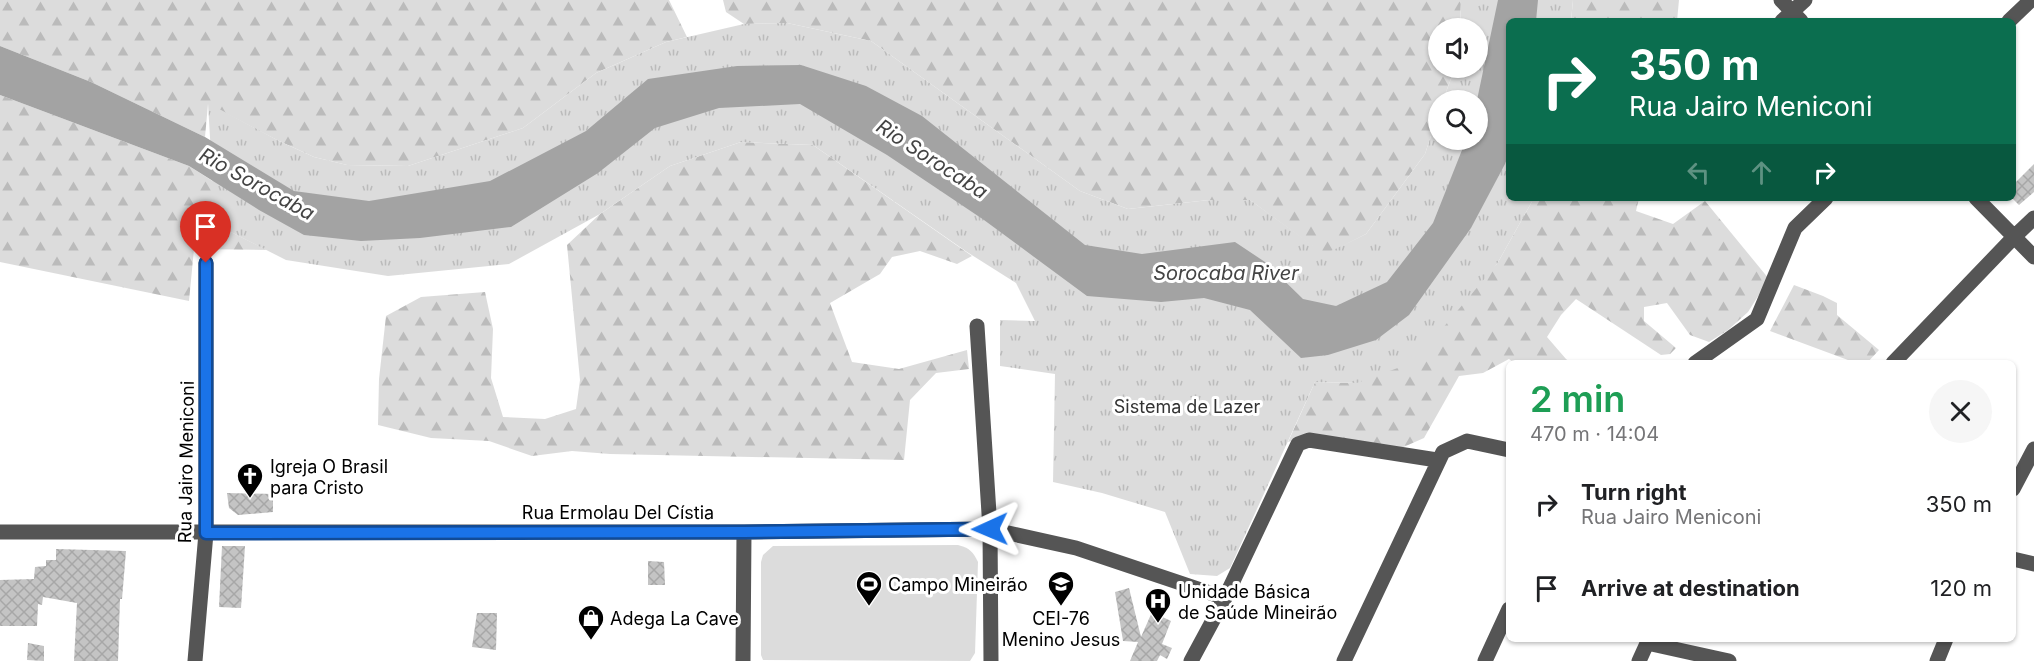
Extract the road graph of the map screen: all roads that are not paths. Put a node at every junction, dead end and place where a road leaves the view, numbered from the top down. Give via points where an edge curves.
1 (1781, 0) edge
2 (1804, 0) edge
3 (2031, 0) edge
4 (1792, 18) edge
5 (2012, 18) edge
6 (1823, 201) edge
7 (1979, 201) edge
8 (2034, 218) edge
9 (2015, 236) junction
10 (2034, 257) edge
11 (206, 263) dead end
12 (977, 326) dead end
13 (1699, 360) edge
14 (1896, 360) edge
15 (2034, 448) edge
16 (1506, 449) edge
17 (1437, 460) junction
18 (2016, 483) edge
19 (990, 529) junction
20 (0, 532) edge
21 (744, 532) junction
22 (206, 533) junction
23 (2016, 561) edge
24 (2034, 564) edge
25 (1226, 598) junction
26 (1506, 616) edge
27 (1648, 642) edge
28 (1652, 642) edge
29 (1945, 642) edge
30 (195, 661) edge
31 (743, 661) edge
32 (991, 661) edge
33 (1191, 661) edge
34 (1344, 661) edge
35 (1485, 661) edge
36 (1639, 661) edge
37 (1729, 661) edge
38 (1936, 661) edge

1 - 4 street
2 - 4 street
3 - 5 street
6 - 13 street via 1795,228 1757,319
7 - 9 street
8 - 9 street
9 - 10 street
9 - 14 street
11 - 22 street, Rua Jairo Meniconi
12 - 19 street
15 - 18 street
16 - 17 street via 1467,441 1443,452
17 - 25 street via 1309,440 1298,444
17 - 34 street
19 - 21 street, Rua Ermolau Del Cístia
19 - 25 street, Rua Ermolau Del Cístia via 1077,548
19 - 32 street
20 - 22 street, Rua Ermolau Del Cístia
21 - 22 street, Rua Ermolau Del Cístia
21 - 31 street
22 - 30 street, Rua Jairo Meniconi
23 - 24 street
25 - 33 street
26 - 35 street
27 - 36 street
28 - 37 street
29 - 38 street

